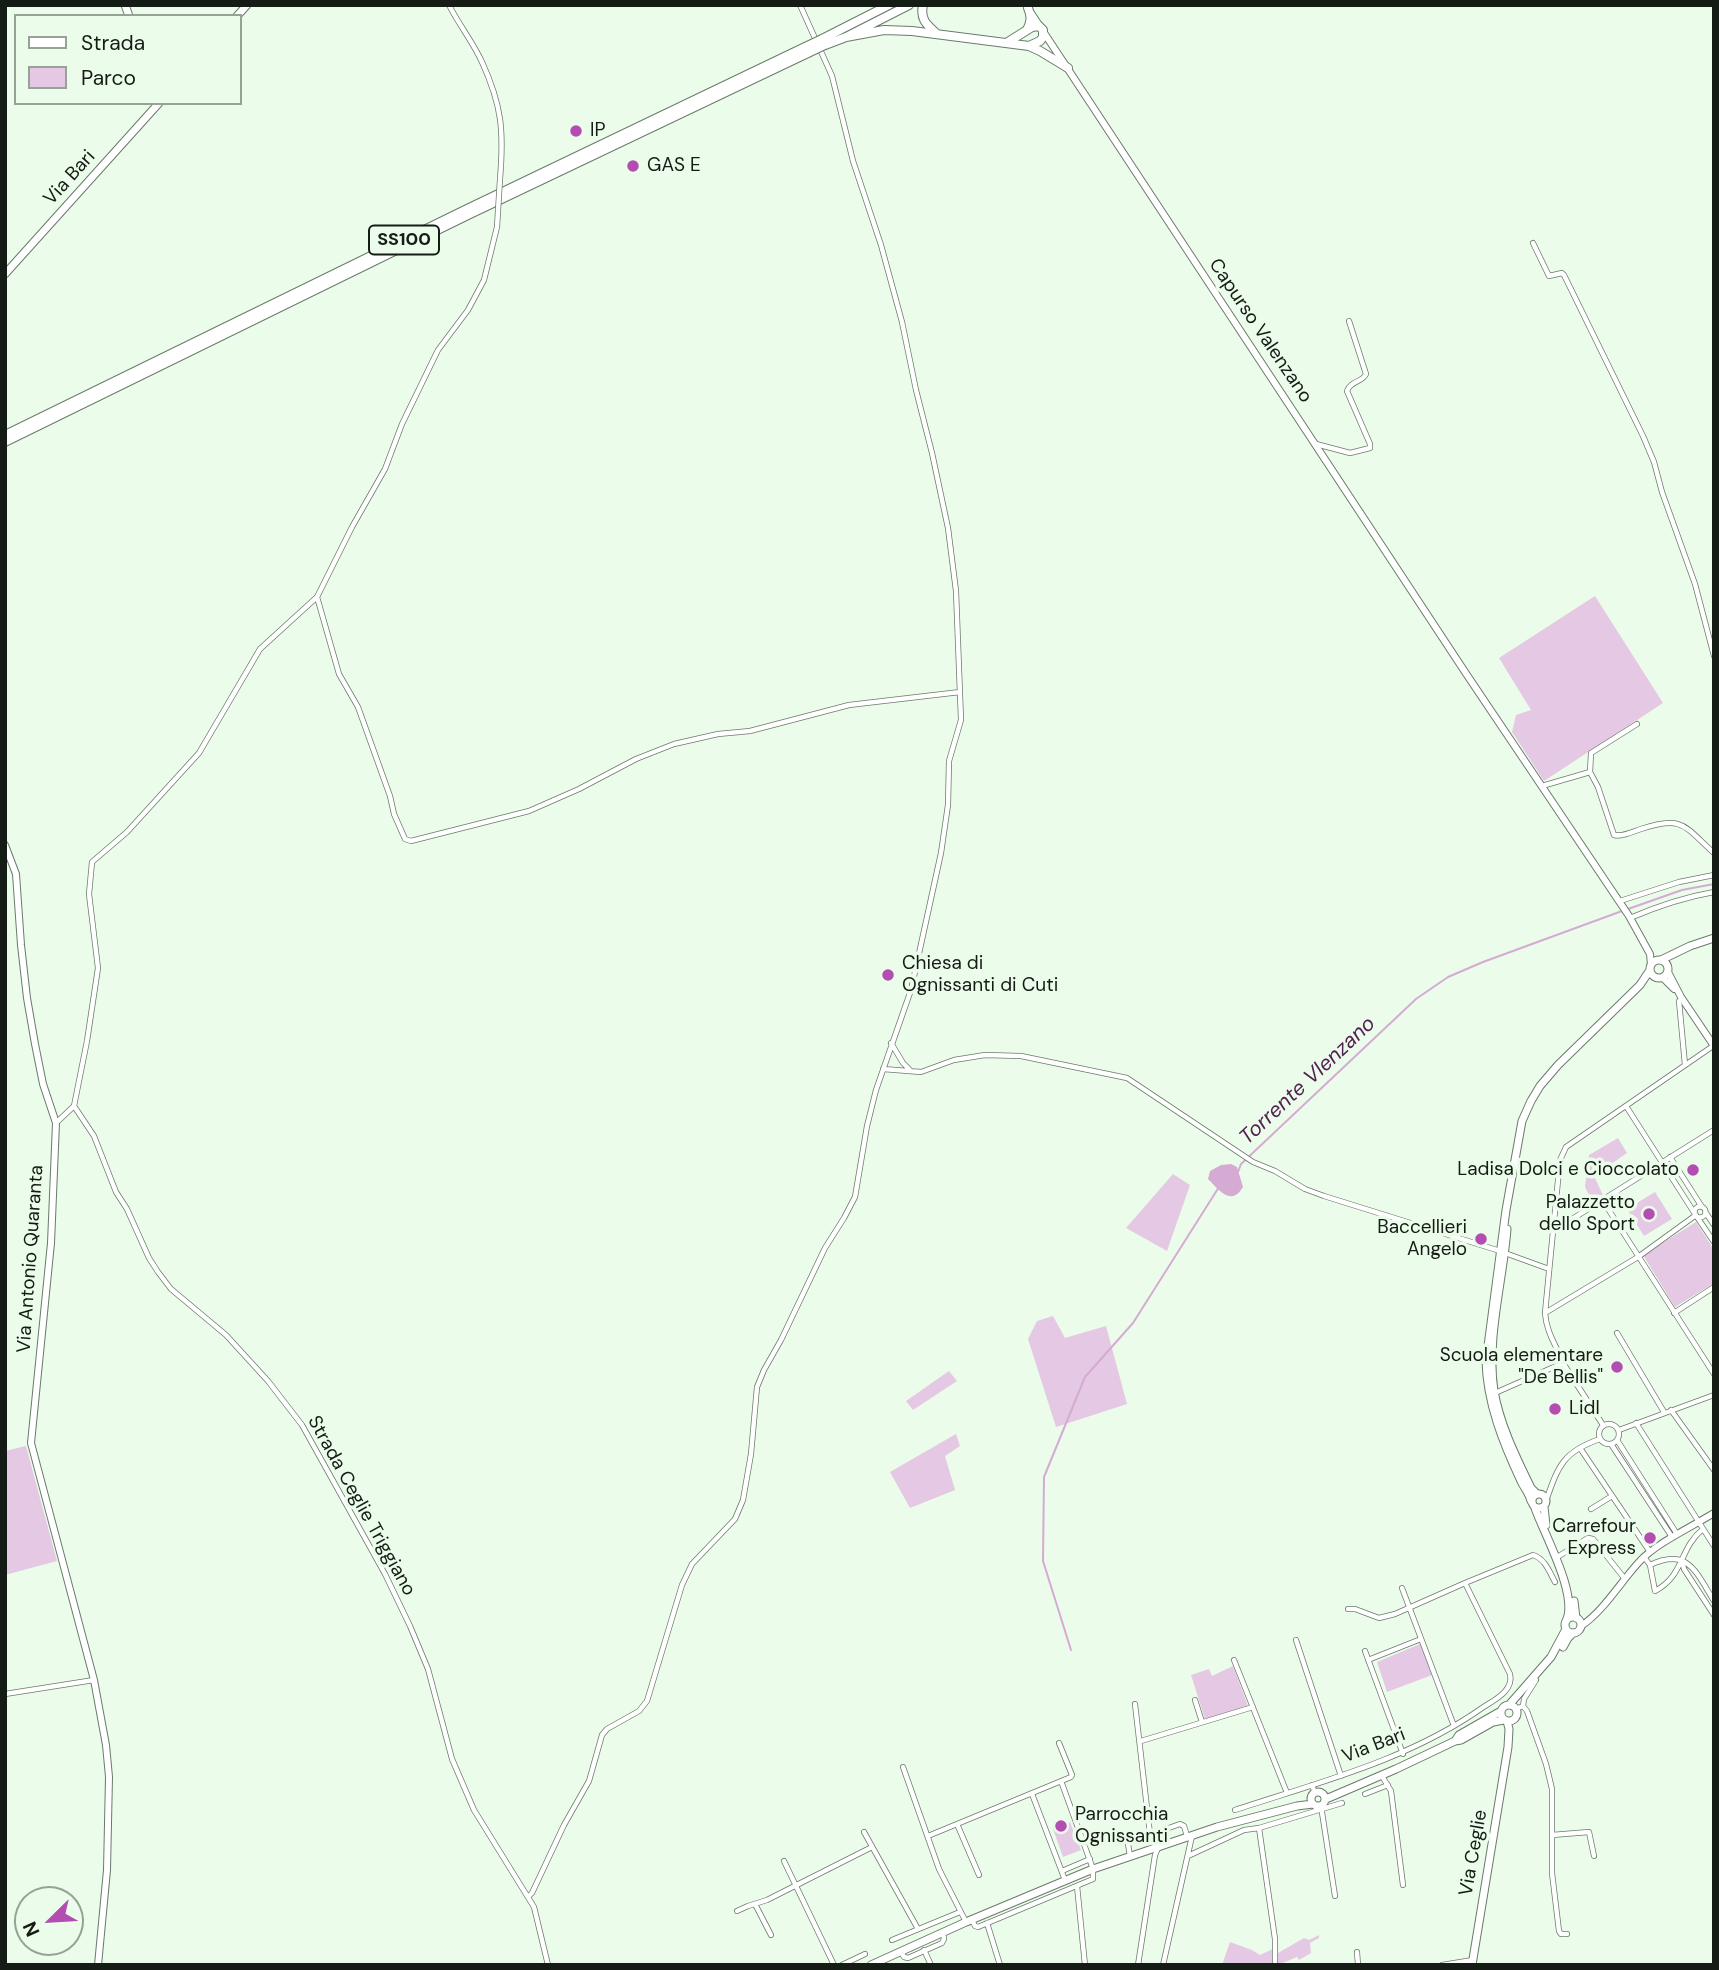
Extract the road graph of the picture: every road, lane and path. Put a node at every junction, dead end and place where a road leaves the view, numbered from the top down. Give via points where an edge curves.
1 (449, 5) edge
2 (800, 5) edge
3 (890, 5) edge
4 (909, 5) edge
5 (923, 5) edge
6 (1027, 6) edge
7 (1027, 30) junction
8 (1043, 30) junction
9 (936, 33) junction
10 (846, 37) junction
11 (823, 42) junction
12 (1006, 44) junction
13 (1029, 46) junction
14 (807, 50) junction
15 (1068, 68) junction
16 (155, 105) edge
17 (1533, 243) dead end
18 (5, 274) edge
19 (1349, 321) dead end
20 (5, 434) edge
21 (21, 434) junction
22 (5, 442) edge
23 (1316, 444) junction
24 (5, 447) edge
25 (317, 597) junction
26 (1714, 656) edge
27 (960, 692) junction
28 (1637, 724) dead end
29 (1590, 772) junction
30 (1542, 786) junction
31 (5, 845) edge
32 (1714, 853) edge
33 (1714, 875) edge
34 (1714, 892) edge
35 (1620, 902) junction
36 (1630, 917) junction
37 (1714, 938) edge
38 (1660, 969) junction
39 (1682, 998) junction
40 (891, 1043) junction
41 (1714, 1046) edge
42 (1685, 1066) junction
43 (883, 1069) junction
44 (910, 1070) junction
45 (1626, 1106) junction
46 (74, 1107) junction
47 (56, 1123) junction
48 (1714, 1130) edge
49 (1670, 1157) junction
50 (1662, 1162) junction
51 (1678, 1169) junction
52 (1670, 1174) junction
53 (1603, 1201) junction
54 (1702, 1207) junction
55 (1706, 1213) junction
56 (1696, 1215) junction
57 (1714, 1225) edge
58 (1553, 1231) junction
59 (1714, 1242) edge
60 (1502, 1252) junction
61 (1638, 1257) junction
62 (1549, 1269) junction
63 (1714, 1287) edge
64 (1545, 1313) junction
65 (1674, 1313) junction
66 (1617, 1333) dead end
67 (1563, 1363) junction
68 (1714, 1374) edge
69 (1494, 1393) junction
70 (1714, 1395) edge
71 (1671, 1410) junction
72 (1664, 1412) junction
73 (1636, 1423) junction
74 (1603, 1425) junction
75 (1619, 1430) junction
76 (1600, 1438) junction
77 (1617, 1440) junction
78 (1611, 1444) junction
79 (1580, 1448) junction
80 (1714, 1470) edge
81 (1550, 1485) junction
82 (1612, 1496) junction
83 (1535, 1499) junction
84 (1545, 1504) junction
85 (1591, 1509) dead end
86 (1714, 1513) edge
87 (1701, 1526) junction
88 (1675, 1536) junction
89 (1714, 1546) edge
90 (1647, 1555) junction
91 (1557, 1558) junction
92 (1682, 1560) junction
93 (1545, 1564) junction
94 (1650, 1565) junction
95 (1625, 1579) junction
96 (1555, 1582) dead end
97 (1465, 1583) junction
98 (1402, 1588) dead end
99 (1714, 1601) edge
100 (1410, 1608) junction
101 (1348, 1609) dead end
102 (1714, 1615) edge
103 (1579, 1621) junction
104 (1568, 1627) junction
105 (1421, 1639) junction
106 (1296, 1640) dead end
107 (1365, 1651) dead end
108 (1234, 1660) dead end
109 (1368, 1660) junction
110 (94, 1680) junction
111 (5, 1695) edge
112 (1195, 1700) dead end
113 (1135, 1704) dead end
114 (1253, 1707) junction
115 (1516, 1709) junction
116 (1501, 1711) junction
117 (1506, 1720) junction
118 (1202, 1723) junction
119 (1454, 1726) junction
120 (1437, 1736) junction
121 (1429, 1740) junction
122 (1141, 1741) junction
123 (1455, 1741) junction
124 (1059, 1743) dead end
125 (1508, 1747) junction
126 (1439, 1749) junction
127 (1402, 1754) junction
128 (903, 1767) dead end
129 (1340, 1776) junction
130 (1382, 1776) junction
131 (1061, 1782) junction
132 (1388, 1785) junction
133 (1287, 1793) junction
134 (1032, 1794) junction
135 (1365, 1794) dead end
136 (1318, 1798) junction
137 (1342, 1802) dead end
138 (1235, 1810) dead end
139 (957, 1824) junction
140 (1259, 1828) junction
141 (864, 1832) dead end
142 (1150, 1834) junction
143 (1552, 1835) junction
144 (928, 1836) junction
145 (1190, 1836) junction
146 (872, 1847) junction
147 (1159, 1847) junction
148 (1141, 1853) junction
149 (1130, 1856) junction
150 (1188, 1856) junction
151 (1594, 1856) dead end
152 (1090, 1859) junction
153 (784, 1861) dead end
154 (1154, 1862) junction
155 (1093, 1869) junction
156 (1062, 1871) junction
157 (979, 1875) dead end
158 (1065, 1880) junction
159 (1404, 1885) dead end
160 (796, 1886) junction
161 (1077, 1886) junction
162 (1335, 1896) dead end
163 (528, 1897) junction
164 (755, 1904) junction
165 (737, 1911) dead end
166 (960, 1912) junction
167 (969, 1921) junction
168 (933, 1923) junction
169 (987, 1923) junction
170 (916, 1930) junction
171 (940, 1933) junction
172 (1567, 1934) dead end
173 (771, 1935) dead end
174 (892, 1940) dead end
175 (919, 1943) junction
176 (924, 1950) junction
177 (901, 1951) junction
178 (1357, 1952) dead end
179 (865, 1954) dead end
180 (1472, 1963) edge
181 (98, 1965) edge
182 (548, 1965) edge
183 (834, 1965) edge
184 (842, 1965) edge
185 (871, 1965) edge
186 (931, 1965) edge
187 (1000, 1965) edge
188 (1085, 1965) edge
189 (1138, 1965) edge
190 (1163, 1965) edge
191 (1275, 1965) edge
192 (1358, 1965) edge
193 (1442, 1965) edge

1 - 25 street, bridge via 481,61 499,105 503,142 497,227 484,280 438,350 385,469
2 - 27 street via 832,76 902,322 948,528
3 - 11 highway, SS100
4 - 10 highway, SS100
5 - 9 highway via 924,22
6 - 7 highway via 1031,15
6 - 8 street, Capurso Valenzano
7 - 8 highway via 1039,26
7 - 12 highway
8 - 13 highway via 1040,41
8 - 15 street, Capurso Valenzano
9 - 10 highway, SS100 via 884,30
9 - 12 highway, SS100
10 - 11 highway, SS100
11 - 14 highway, SS100, bridge
12 - 13 highway, SS100
13 - 15 highway, SS100
14 - 20 highway, SS100
14 - 21 highway, SS100
15 - 23 street, Capurso Valenzano
16 - 18 main road, Via Bari
17 - 26 street via 1549,276 1564,275 1643,436 1695,584
19 - 23 street via 1366,374 1347,391 1370,448 1350,453
21 - 22 highway, SS100
21 - 24 highway, SS100
23 - 30 street, Capurso Valenzano
25 - 27 street via 339,674 358,707 394,814 405,839 411,841 528,811 674,744 750,731 849,705
25 - 46 street via 260,649 199,753 127,832 92,862 89,894 98,968
27 - 40 street via 961,720 949,761 941,853 911,990
28 - 29 street via 1591,753
29 - 30 street
29 - 32 street via 1614,835 1676,822
30 - 35 street, Capurso Valenzano
31 - 47 street, Via Antonio Quaranta via 16,874 35,1044
33 - 35 street
34 - 36 street
35 - 36 street, Capurso Valenzano
36 - 38 street, Capurso Valenzano
37 - 38 main road via 1677,952
38 - 39 street, Capurso Valenzano
38 - 60 main road via 1559,1065 1531,1101 1517,1143
39 - 41 street, Capurso Valenzano
39 - 42 street
40 - 43 street
40 - 44 street
41 - 42 street
42 - 45 street
43 - 44 street
43 - 163 street via 855,1197 757,1387 749,1464 735,1519 692,1564 647,1701 602,1735 589,1781
44 - 60 street via 921,1072 985,1055 1021,1056 1127,1078 1253,1162 1305,1189
45 - 50 street
45 - 58 street via 1566,1147 1560,1160
46 - 47 street
46 - 163 street, Strada Ceglie Triggiano via 93,1136 158,1272 250,1360 302,1425 410,1626 430,1677 452,1759 476,1813
47 - 110 street, Via Antonio Quaranta via 50,1254 31,1443
48 - 49 street
49 - 50 street
49 - 51 street
50 - 52 street
50 - 53 street
51 - 52 street
51 - 54 street
52 - 56 street
53 - 58 street
53 - 61 street
54 - 55 street
54 - 56 street via 1696,1209
55 - 56 street
55 - 57 street
56 - 59 street
56 - 61 street
58 - 62 street
60 - 62 street
60 - 69 main road via 1492,1346
60 - 83 main road via 1486,1348 1488,1386 1522,1483
61 - 64 street
61 - 65 street
62 - 64 street
63 - 65 street
64 - 67 street via 1548,1335
65 - 68 street
66 - 72 street
67 - 69 street
67 - 74 street
69 - 83 main road
70 - 71 street
71 - 72 street
71 - 80 street
72 - 73 street
73 - 75 street
73 - 87 street
74 - 75 street via 1612,1424
74 - 76 street
75 - 77 street
76 - 78 street
76 - 79 street
77 - 78 street
77 - 88 street
78 - 88 street
79 - 81 street via 1558,1468
79 - 82 street
81 - 83 street
81 - 84 street
82 - 85 street
82 - 90 street
83 - 84 main road via 1545,1497
83 - 84 main road via 1539,1509
83 - 91 main road
84 - 91 main road via 1545,1522
86 - 87 street
87 - 88 street
87 - 89 street
87 - 92 street
88 - 90 street
90 - 94 street
90 - 95 street
91 - 93 street
91 - 95 street via 1593,1539
91 - 103 main road
91 - 104 main road via 1570,1603
92 - 94 street via 1662,1559
92 - 94 street via 1668,1584 1655,1591
92 - 99 street via 1691,1564
92 - 102 street
93 - 96 street
93 - 97 street via 1533,1555
95 - 103 street via 1594,1615
97 - 100 street
97 - 119 street, Via Bari via 1511,1684
98 - 100 street
100 - 101 street via 1380,1618
100 - 105 street
103 - 104 main road via 1571,1617
103 - 104 main road via 1578,1631
104 - 115 main road
104 - 115 main road
105 - 109 street
105 - 119 street
106 - 129 street
107 - 109 street
108 - 114 street
109 - 127 street
110 - 111 street
110 - 181 street, Via Antonio Quaranta via 109,1777
112 - 118 street
113 - 122 street
114 - 118 street
114 - 133 street
115 - 116 main road, Via Bari via 1504,1706
115 - 117 main road, Via Bari
115 - 125 main road, Via Ceglie
115 - 143 street via 1527,1711 1550,1778
116 - 117 main road, Via Ceglie
116 - 123 main road, Via Bari
117 - 123 main road, Via Bari
117 - 125 main road, Via Ceglie
118 - 122 street
119 - 120 street, Via Bari
120 - 121 street, Via Bari
120 - 126 street
121 - 126 street
121 - 127 street, Via Bari
122 - 142 street
123 - 126 main road, Via Bari
124 - 131 street via 1072,1775
125 - 180 main road, Via Ceglie
126 - 130 main road, Via Bari
127 - 129 street, Via Bari
128 - 144 street
129 - 136 street, Via Bari
130 - 132 street
130 - 136 main road, Via Bari
131 - 134 street
131 - 152 street
132 - 135 street
132 - 159 street
133 - 136 street, Via Bari
133 - 138 street, Via Bari
134 - 139 street
134 - 156 street
136 - 137 street, Via Bari
136 - 140 street, Via Bari
136 - 145 main road, Via Bari
136 - 162 street
139 - 144 street
139 - 157 street
140 - 150 street, Via Bari via 1244,1830
140 - 191 street
141 - 146 street
142 - 145 street via 1182,1824
142 - 149 street via 1129,1842
143 - 151 street via 1589,1832
143 - 172 street via 1559,1931
144 - 166 street
145 - 147 main road, Via Bari
145 - 150 street
146 - 160 street
146 - 170 street
147 - 148 main road, Via Bari
147 - 154 street
148 - 149 main road, Via Bari
148 - 154 street
149 - 155 main road, Via Bari
150 - 190 street
152 - 155 street
152 - 156 street
153 - 160 street
154 - 189 street
155 - 158 main road, Via Bari
155 - 161 street, Via Bari via 1093,1878
156 - 158 street
158 - 167 main road, Via Bari
160 - 164 street
160 - 183 street
161 - 169 street, Via Bari
161 - 188 street
163 - 182 street, Strada Ceglie Triggiano
164 - 165 street
164 - 173 street
166 - 167 street
166 - 168 street
167 - 169 street via 976,1927
167 - 171 main road, Via Bari
168 - 170 street
168 - 171 street
169 - 187 street
170 - 174 street
170 - 175 street
171 - 175 main road, Via Bari
171 - 176 street, Via Bari via 942,1943
175 - 177 main road, Via Bari
176 - 177 street, Via Bari via 908,1958
176 - 186 street
177 - 185 main road, Via Bari
178 - 192 street
179 - 184 street
180 - 193 street

